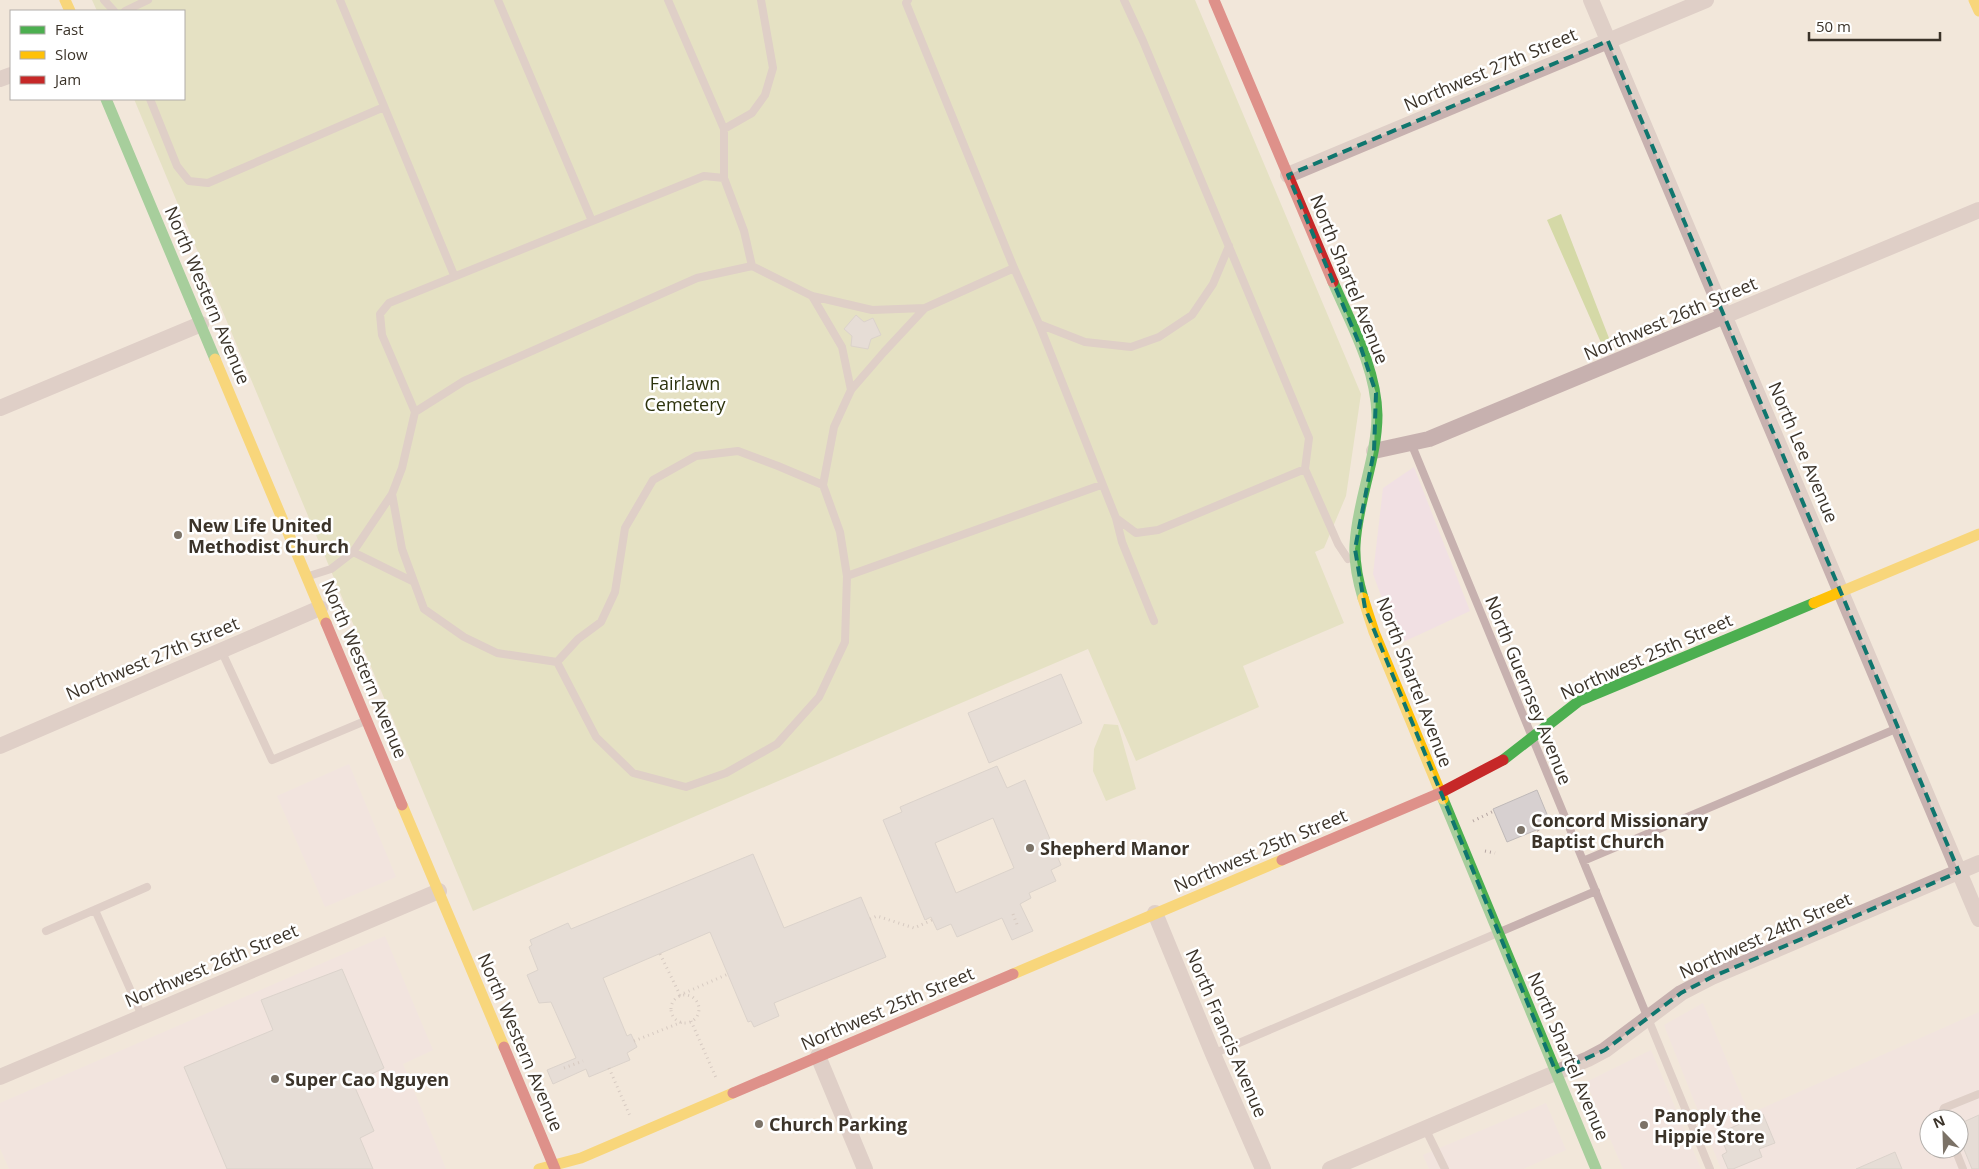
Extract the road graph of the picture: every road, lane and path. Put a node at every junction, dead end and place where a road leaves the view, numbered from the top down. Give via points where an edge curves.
1 (104, 0) edge
2 (148, 0) edge
3 (340, 0) edge
4 (498, 0) edge
5 (668, 0) edge
6 (761, 0) edge
7 (1124, 0) edge
8 (1214, 0) edge
9 (1591, 0) edge
10 (1706, 0) edge
11 (1974, 0) edge
12 (906, 1) edge
13 (113, 10) edge
14 (127, 10) edge
15 (1979, 11) edge
16 (1608, 41) junction
17 (106, 100) edge
18 (150, 100) edge
19 (384, 107) junction
20 (724, 128) junction
21 (1288, 175) junction
22 (724, 178) junction
23 (1979, 210) edge
24 (592, 221) junction
25 (1229, 246) junction
26 (752, 266) junction
27 (1014, 268) junction
28 (454, 275) junction
29 (812, 296) junction
30 (925, 308) junction
31 (1725, 316) junction
32 (201, 324) junction
33 (1039, 324) junction
34 (851, 390) junction
35 (0, 408) edge
36 (415, 412) junction
37 (1411, 443) junction
38 (1374, 451) junction
39 (1305, 469) junction
40 (822, 485) junction
41 (1101, 485) junction
42 (392, 494) junction
43 (1116, 518) junction
44 (1979, 534) edge
45 (353, 552) junction
46 (1357, 574) junction
47 (307, 576) junction
48 (847, 576) junction
49 (414, 582) junction
50 (1841, 592) junction
51 (320, 608) junction
52 (1154, 621) dead end
53 (221, 650) junction
54 (557, 662) junction
55 (367, 720) junction
56 (1898, 728) junction
57 (1531, 737) junction
58 (0, 746) edge
59 (1440, 793) junction
60 (1494, 811) dead end
61 (1487, 816) dead end
62 (1583, 861) junction
63 (1979, 864) edge
64 (1959, 872) junction
65 (147, 887) dead end
66 (439, 890) junction
67 (1596, 892) junction
68 (94, 910) junction
69 (1155, 913) junction
70 (1013, 914) dead end
71 (870, 919) dead end
72 (1979, 919) edge
73 (932, 920) dead end
74 (1018, 928) dead end
75 (46, 931) dead end
76 (1498, 932) junction
77 (660, 954) dead end
78 (728, 974) dead end
79 (680, 995) junction
80 (142, 1016) junction
81 (1648, 1017) junction
82 (691, 1021) junction
83 (682, 1022) junction
84 (634, 1041) dead end
85 (1213, 1054) junction
86 (818, 1056) junction
87 (583, 1061) dead end
88 (564, 1068) dead end
89 (609, 1068) dead end
90 (1556, 1072) junction
91 (0, 1077) edge
92 (1979, 1094) edge
93 (725, 1096) junction
94 (1944, 1109) edge
95 (1425, 1128) junction
96 (637, 1134) junction
97 (554, 1167) edge
98 (539, 1169) edge
99 (865, 1169) edge
100 (1262, 1169) edge
101 (1330, 1169) edge
102 (1445, 1169) edge
103 (1596, 1169) edge
104 (1710, 1169) edge

1 - 13 lane
2 - 14 lane
3 - 19 lane
4 - 24 lane
5 - 20 lane
6 - 20 lane via 773,68 765,94 752,113
7 - 25 lane
8 - 21 street, North Shartel Avenue
9 - 16 street, North Lee Avenue
10 - 16 street, Northwest 27th Street
11 - 15 street
12 - 27 lane
16 - 21 street, Northwest 27th Street
16 - 31 street, North Lee Avenue
17 - 32 street, North Western Avenue
18 - 19 lane via 177,166 189,181 208,183
19 - 28 lane
20 - 22 lane
21 - 38 street, North Shartel Avenue via 1372,377 1378,419
22 - 24 lane via 704,176
22 - 26 lane via 744,231
23 - 31 street, Northwest 26th Street
24 - 28 lane
25 - 33 lane via 1213,284 1192,315 1159,337 1131,348 1112,346 1085,342
25 - 39 lane via 1309,438
26 - 29 lane
26 - 36 lane via 697,278 464,381
27 - 30 lane
27 - 33 lane
28 - 36 lane via 389,303 380,314 382,335
29 - 30 lane via 872,310
29 - 34 lane via 842,347
30 - 34 lane
31 - 37 street, Northwest 26th Street via 1429,440
31 - 50 street, North Lee Avenue
32 - 35 street
32 - 47 street, North Western Avenue
33 - 41 lane
34 - 40 lane via 834,427
36 - 42 lane via 402,468
37 - 38 street, Northwest 26th Street
37 - 57 lane, North Guernsey Avenue
38 - 46 street, North Shartel Avenue via 1356,531
39 - 43 lane via 1158,530 1136,534
39 - 46 lane via 1338,544
40 - 48 lane via 840,532
40 - 54 lane via 738,451 696,456 653,480 625,528 615,592 601,622 578,639
41 - 43 lane
41 - 48 lane
42 - 45 lane
42 - 49 lane via 402,549
43 - 52 lane via 1122,542
44 - 50 street, Northwest 25th Street
45 - 47 lane via 331,569
45 - 49 lane
46 - 59 street, North Shartel Avenue via 1374,632
47 - 51 street, North Western Avenue
48 - 54 lane via 844,642 819,697 777,744 726,773 686,787 634,773 614,755 596,737
49 - 54 lane via 424,609 464,638 497,653
50 - 56 street, North Lee Avenue
50 - 57 street, Northwest 25th Street via 1579,701
51 - 53 street, Northwest 27th Street
51 - 55 street, North Western Avenue
53 - 55 lane via 272,760
53 - 58 street, Northwest 27th Street
55 - 66 street, North Western Avenue
56 - 62 lane
56 - 64 street, North Lee Avenue
57 - 59 street, Northwest 25th Street via 1487,770
57 - 62 lane, North Guernsey Avenue
59 - 69 street, Northwest 25th Street
59 - 76 street, North Shartel Avenue
60 - 61 path
62 - 67 lane, North Guernsey Avenue
63 - 64 street, Northwest 24th Street
64 - 72 street, North Lee Avenue
64 - 81 street, Northwest 24th Street via 1712,977
65 - 68 lane
66 - 80 street, Northwest 26th Street
66 - 97 street, North Western Avenue
67 - 76 lane
67 - 81 lane, North Guernsey Avenue
68 - 75 lane
68 - 80 lane
69 - 85 street, North Francis Avenue
69 - 86 street, Northwest 25th Street
70 - 74 path
71 - 73 path via 877,916 914,928
76 - 85 lane
76 - 90 street, North Shartel Avenue
77 - 79 path
78 - 79 path
79 - 82 path via 692,997 698,1004 697,1015
79 - 83 path via 670,1010 673,1017
80 - 91 street, Northwest 26th Street
81 - 90 street, Northwest 24th Street via 1605,1050
81 - 104 lane, North Guernsey Avenue
82 - 83 path
82 - 93 path
83 - 84 path
85 - 100 street, North Francis Avenue
86 - 93 street, Northwest 25th Street
86 - 99 street
87 - 88 path
89 - 96 path
90 - 95 street, Northwest 24th Street
90 - 103 street, North Shartel Avenue
92 - 94 lane
93 - 96 street, Northwest 25th Street
95 - 101 street, Northwest 24th Street
95 - 102 lane
96 - 97 street, Northwest 25th Street
97 - 98 street, Northwest 25th Street

